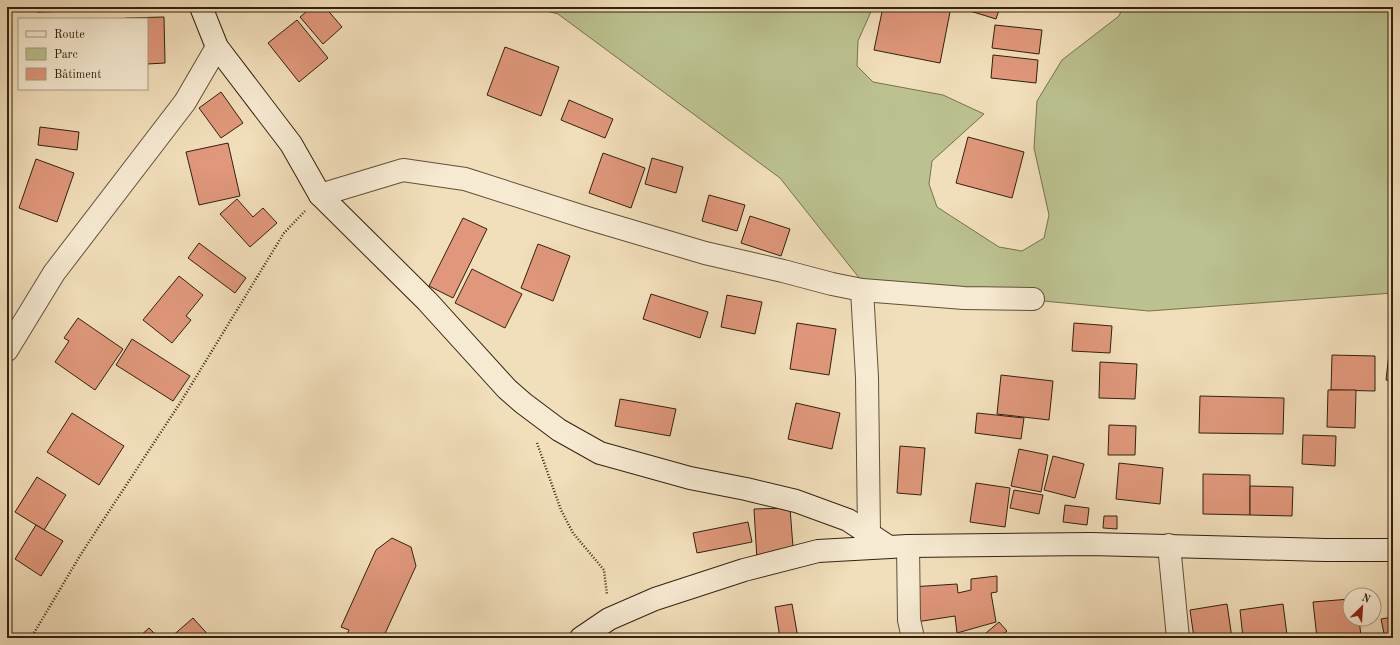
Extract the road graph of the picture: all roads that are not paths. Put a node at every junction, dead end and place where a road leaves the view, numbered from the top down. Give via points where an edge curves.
1 (201, 7) edge
2 (217, 47) junction
3 (320, 195) junction
4 (862, 290) junction
5 (1033, 299) dead end
6 (7, 350) edge
7 (869, 534) junction
8 (1169, 545) junction
9 (898, 546) junction
10 (1393, 550) edge
11 (581, 638) edge
12 (913, 638) edge
13 (1178, 638) edge

1 - 2 street
2 - 3 street via 292,144
2 - 6 street via 185,102 54,273
3 - 4 street via 403,170 465,179 705,253
3 - 7 street via 427,301 507,388 559,430 600,452 690,478 796,501 848,520
4 - 5 street via 964,298
4 - 7 street via 867,377
7 - 9 street
8 - 9 street
8 - 10 street
8 - 13 street
9 - 11 street via 818,551 744,570 654,599 609,619
9 - 12 street

